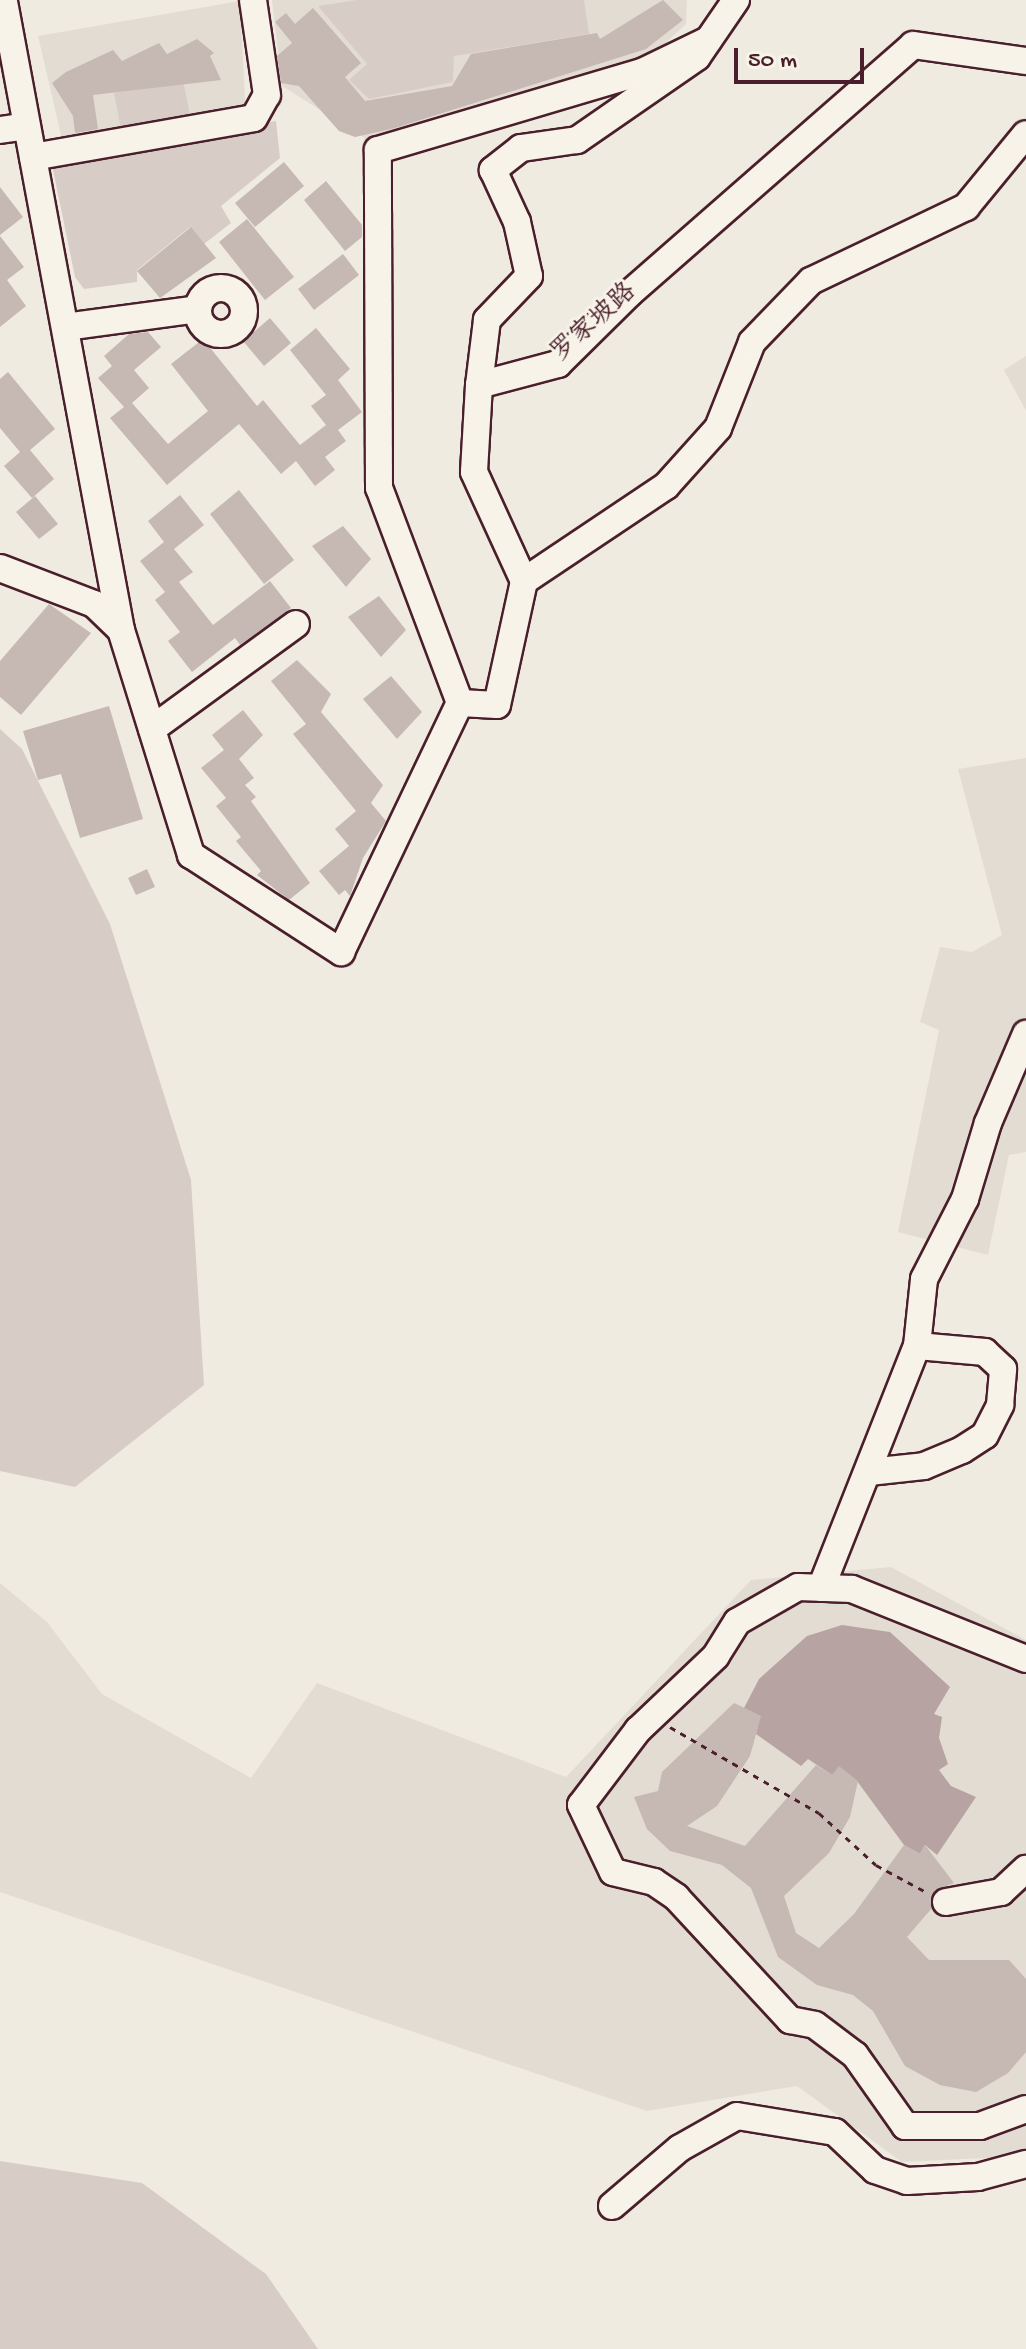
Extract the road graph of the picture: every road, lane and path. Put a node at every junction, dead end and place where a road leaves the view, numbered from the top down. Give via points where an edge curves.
1 (253, 0) edge
2 (736, 0) edge
3 (8, 2) edge
4 (708, 40) junction
5 (1026, 61) edge
6 (27, 126) junction
7 (0, 130) edge
8 (1026, 134) edge
9 (33, 157) junction
10 (198, 309) dead end
11 (65, 327) junction
12 (479, 385) junction
13 (0, 568) edge
14 (524, 581) junction
15 (296, 624) dead end
16 (121, 630) junction
17 (460, 703) junction
18 (152, 729) junction
19 (1026, 1034) edge
20 (1021, 1057) edge
21 (917, 1346) junction
22 (869, 1472) junction
23 (821, 1588) junction
24 (1026, 1659) edge
25 (654, 1714) junction
26 (1026, 1869) edge
27 (946, 1902) joint
28 (1026, 2109) edge
29 (1026, 2164) edge
30 (612, 2206) dead end

1 - 9 street via 267,95 254,118
2 - 4 street
3 - 6 street
4 - 12 street via 697,57 577,140 521,148 493,170 517,222 529,276 487,320
4 - 17 street via 644,71 378,150 379,488
5 - 12 street, 罗家坡路 via 913,45 630,293 558,364
6 - 7 street
6 - 9 street
8 - 14 street via 966,207 811,281 752,342 718,428 666,486
9 - 11 street
10 - 11 street
11 - 16 street
12 - 14 street via 474,472
13 - 16 street via 94,604
14 - 17 street via 497,705
15 - 18 street
16 - 18 street
17 - 18 street via 341,952 191,855
19 - 20 street
20 - 21 street via 988,1123 965,1199 924,1279
21 - 22 street
21 - 22 street via 985,1352 1003,1369 1000,1405 985,1435 962,1450 924,1466
22 - 23 street
23 - 24 street via 852,1589
23 - 25 street via 798,1587 737,1622 716,1656
25 - 27 path via 683,1737 819,1813 876,1865
25 - 28 street via 581,1805 613,1872 654,1882 676,1897 790,2020 815,2025 855,2055 905,2126 980,2126
26 - 27 street via 1001,1892
29 - 30 street via 978,2177 907,2181 875,2170 835,2132 737,2116 680,2148

